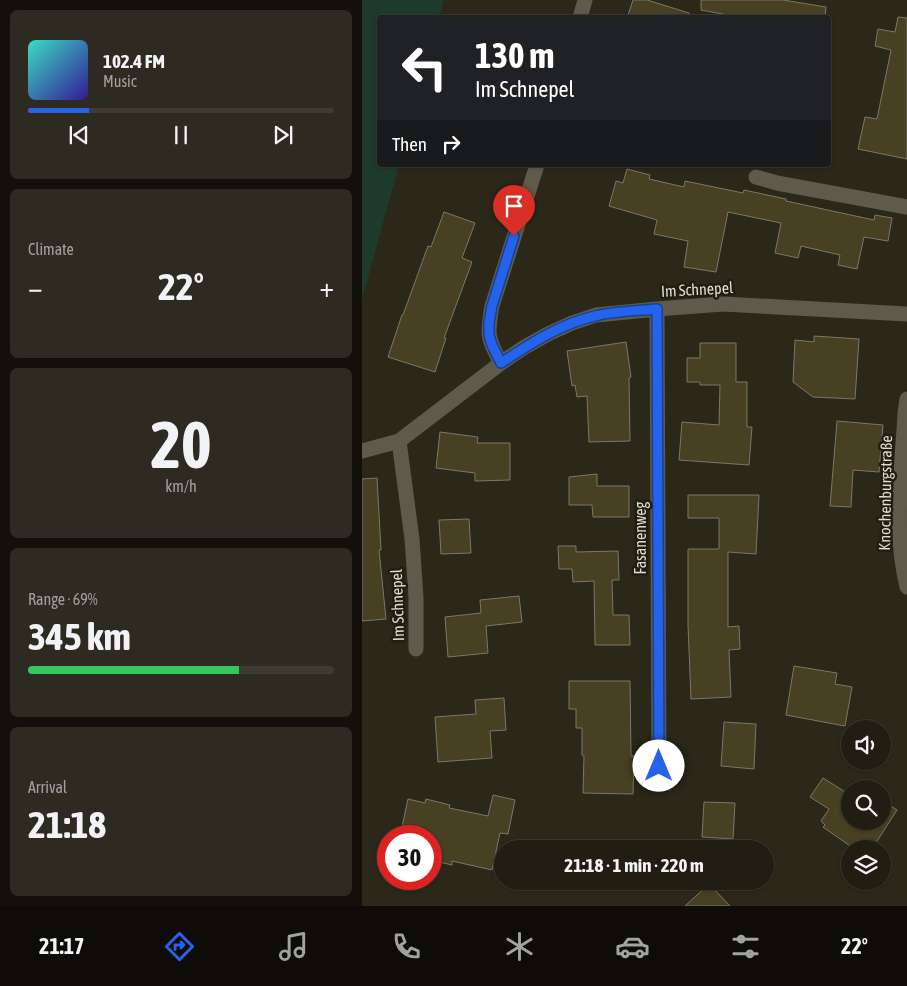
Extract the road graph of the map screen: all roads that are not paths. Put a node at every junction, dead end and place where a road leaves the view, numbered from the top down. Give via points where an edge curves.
1 (585, 0) edge
2 (581, 15) edge
3 (535, 167) edge
4 (756, 177) dead end
5 (906, 207) edge
6 (657, 309) junction
7 (906, 314) edge
8 (501, 363) junction
9 (906, 409) edge
10 (399, 441) junction
11 (362, 451) edge
12 (906, 588) edge
13 (416, 649) dead end
14 (659, 766) dead end

1 - 2 street
3 - 8 street via 489,323 489,335
4 - 5 street
6 - 7 street, Im Schnepel via 723,304
6 - 8 street, Im Schnepel via 596,315 572,323
6 - 14 street, Fasanenweg
8 - 10 street, Im Schnepel
9 - 12 street, Knochenburgstraße via 899,524
10 - 11 street, Im Schnepel
10 - 13 street, Im Schnepel via 412,539

